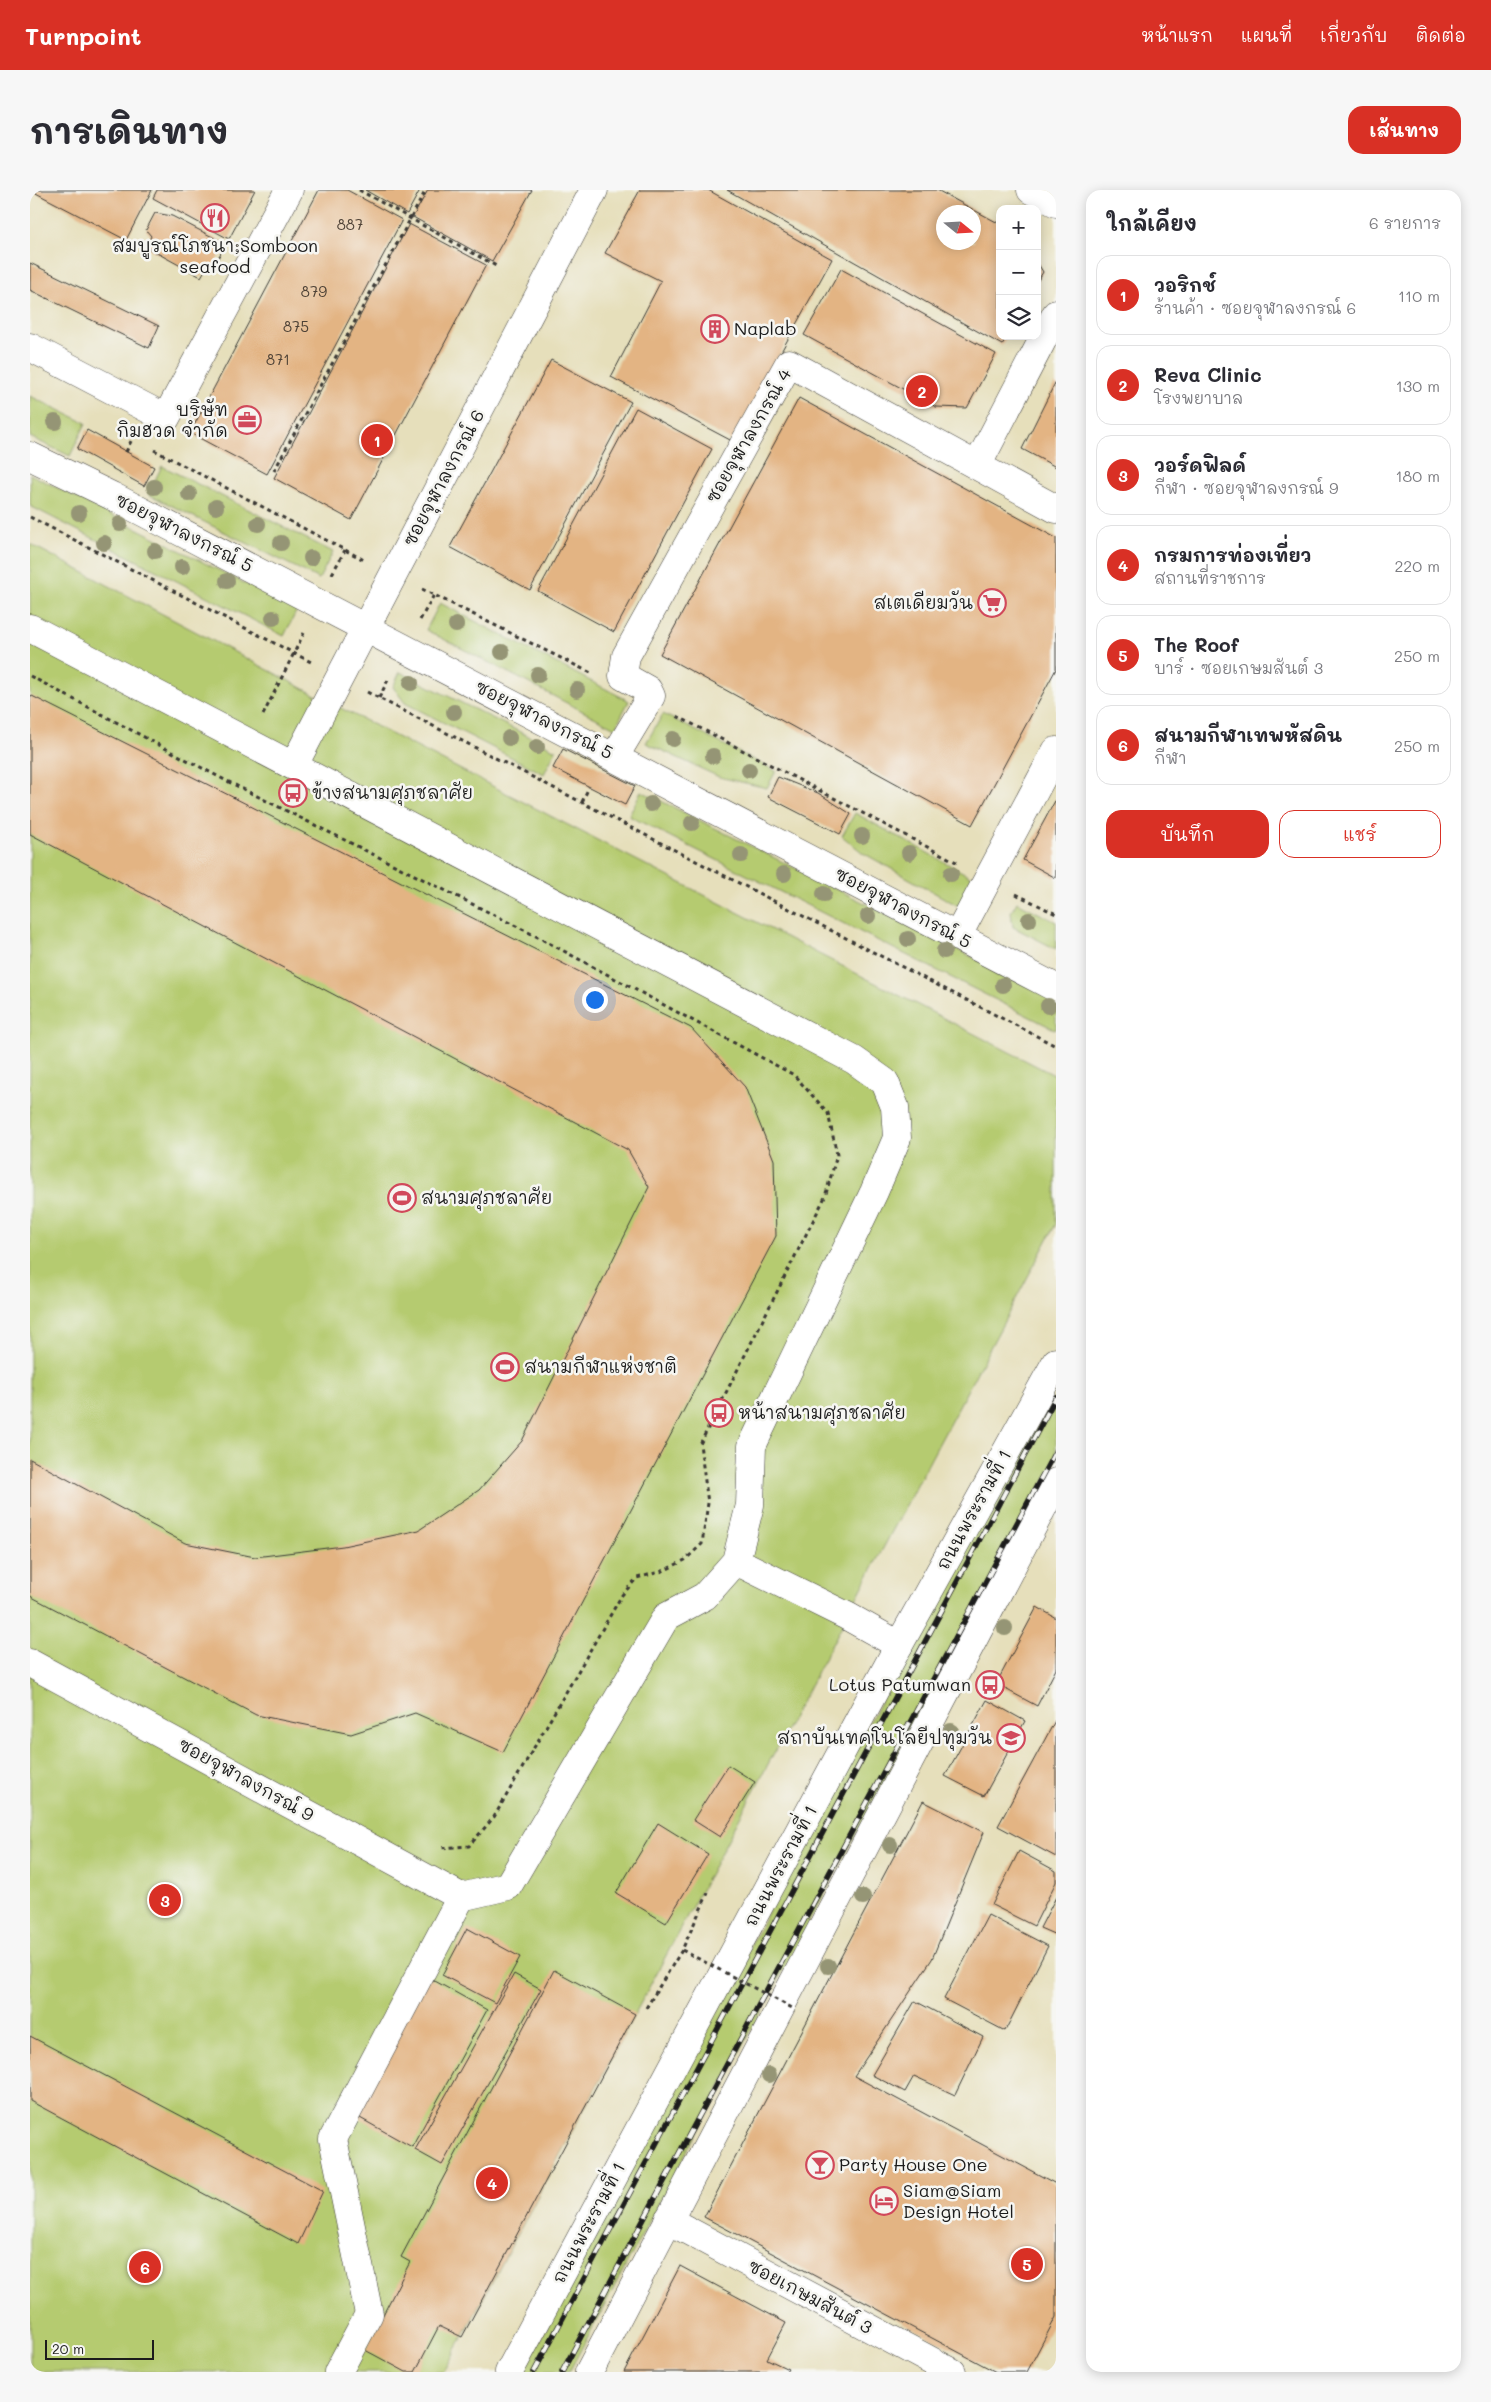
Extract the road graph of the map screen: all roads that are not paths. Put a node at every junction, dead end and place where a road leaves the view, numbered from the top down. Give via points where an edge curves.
1 (288, 190) edge
2 (594, 190) edge
3 (1031, 190) edge
4 (1056, 203) edge
5 (1056, 314) edge
6 (30, 347) edge
7 (30, 456) edge
8 (977, 466) junction
9 (1056, 509) edge
10 (365, 627) junction
11 (30, 628) edge
12 (1056, 751) edge
13 (615, 756) junction
14 (294, 765) junction
15 (957, 937) junction
16 (1056, 988) edge
17 (1056, 1362) edge
18 (1056, 1482) edge
19 (736, 1561) junction
20 (899, 1645) junction
21 (30, 1663) edge
22 (461, 1897) junction
23 (668, 2220) junction
24 (338, 2372) edge
25 (509, 2372) edge
26 (589, 2372) edge
27 (952, 2372) edge

1 - 6 street via 166,418
2 - 10 street, ซอยจุฬาลงกรณ์ 6
3 - 4 street
5 - 8 street
7 - 10 street, ซอยจุฬาลงกรณ์ 5
8 - 9 street
8 - 13 street, ซอยจุฬาลงกรณ์ 4 via 789,363 626,656 623,676 648,690 651,696
10 - 13 street, ซอยจุฬาลงกรณ์ 5
10 - 14 street, ซอยจุฬาลงกรณ์ 6
11 - 14 street
12 - 15 street
13 - 15 street, ซอยจุฬาลงกรณ์ 5
14 - 19 street via 854,1060 885,1082 895,1107 897,1138 752,1446 750,1505
15 - 16 street, ซอยจุฬาลงกรณ์ 5
17 - 20 street, ถนนพระรามที่ 1
18 - 23 street
19 - 20 street
19 - 22 street via 705,1596 666,1617 508,1886
20 - 25 street, ถนนพระรามที่ 1
21 - 22 street, ซอยจุฬาลงกรณ์ 9
22 - 24 street via 333,2139 369,2314
23 - 26 street
23 - 27 street, ซอยเกษมสันต์ 3

